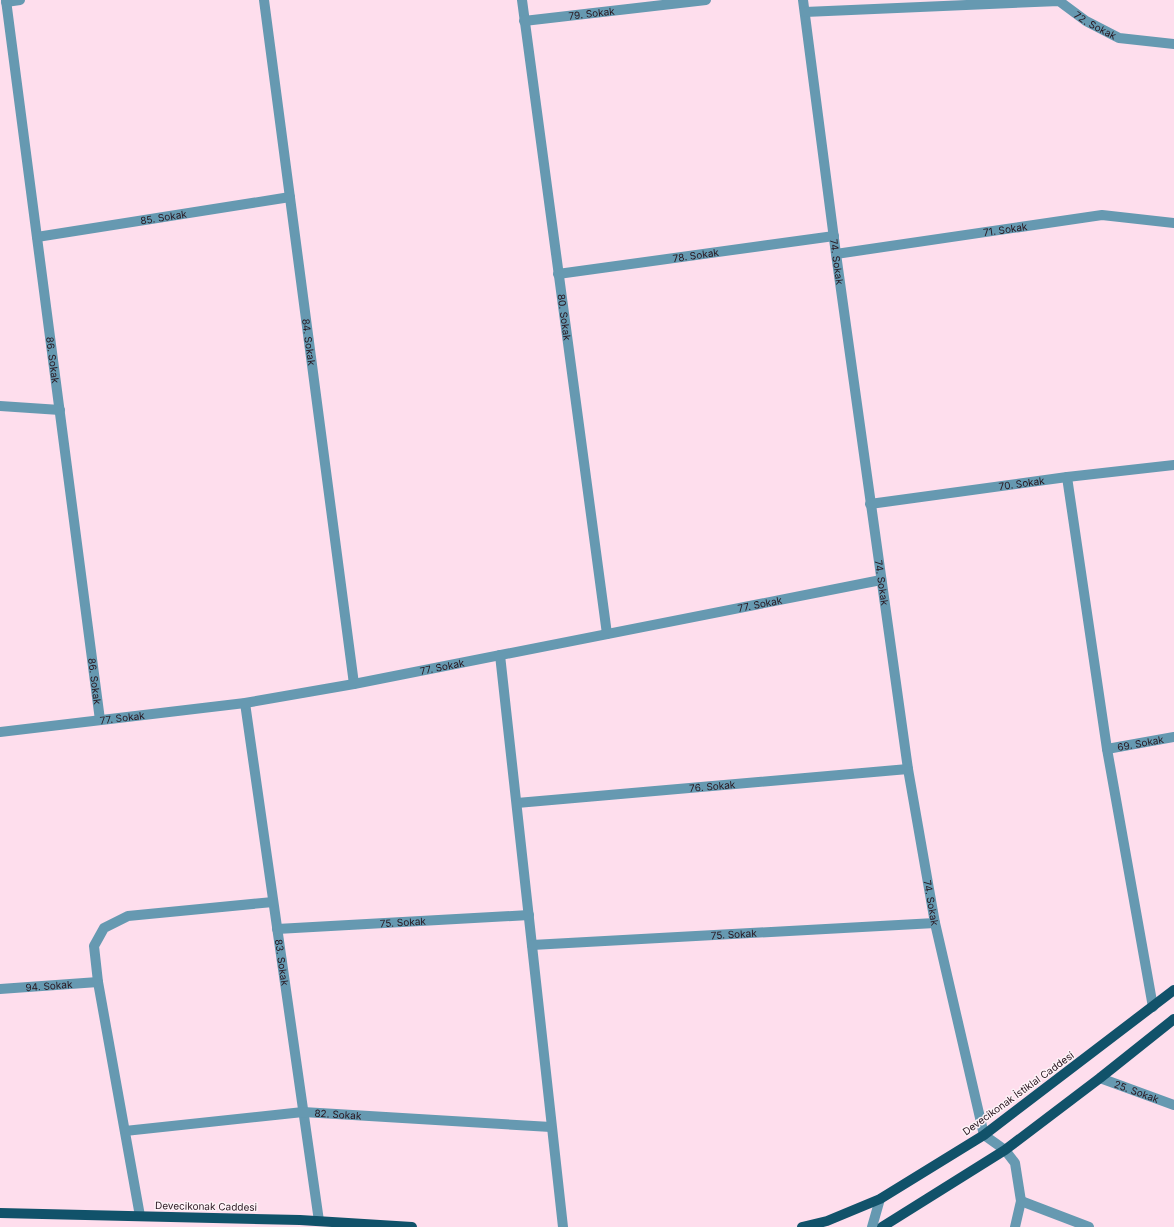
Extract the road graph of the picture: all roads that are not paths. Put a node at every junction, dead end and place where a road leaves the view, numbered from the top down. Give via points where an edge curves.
1 (20, 0) edge
2 (264, 0) edge
3 (522, 0) edge
4 (706, 0) edge
5 (803, 0) edge
6 (6, 1) edge
7 (805, 12) junction
8 (524, 21) junction
9 (1174, 44) edge
10 (290, 197) junction
11 (1174, 223) edge
12 (834, 236) junction
13 (37, 237) junction
14 (836, 254) junction
15 (558, 274) junction
16 (0, 406) edge
17 (60, 410) junction
18 (1174, 465) edge
19 (1066, 477) junction
20 (870, 504) junction
21 (881, 580) junction
22 (607, 634) junction
23 (500, 656) junction
24 (354, 684) junction
25 (246, 703) junction
26 (100, 720) junction
27 (0, 732) edge
28 (1174, 737) edge
29 (1107, 749) junction
30 (908, 769) junction
31 (517, 803) junction
32 (273, 902) junction
33 (529, 915) junction
34 (935, 923) junction
35 (277, 929) junction
36 (532, 945) junction
37 (98, 982) junction
38 (0, 989) edge
39 (1174, 990) edge
40 (1153, 1007) junction
41 (1174, 1019) edge
42 (1100, 1078) junction
43 (1174, 1105) edge
44 (303, 1112) junction
45 (551, 1127) junction
46 (125, 1131) junction
47 (984, 1135) junction
48 (1006, 1150) junction
49 (880, 1199) junction
50 (1021, 1201) junction
51 (0, 1212) edge
52 (140, 1216) junction
53 (319, 1221) junction
54 (300, 1224) edge
55 (412, 1227) edge
56 (563, 1227) edge
57 (802, 1227) edge
58 (872, 1227) edge
59 (882, 1227) edge
60 (1015, 1227) edge
61 (1089, 1227) edge

1 - 6 street
2 - 10 street, 84. Sokak
3 - 8 street, 80. Sokak
4 - 8 street, 79. Sokak
5 - 7 street, 74. Sokak
6 - 13 street, 86. Sokak
7 - 9 street, 72. Sokak via 1059,1 1086,22 1119,38
7 - 12 street, 74. Sokak
8 - 15 street, 80. Sokak
10 - 13 street, 85. Sokak
10 - 24 street, 84. Sokak
11 - 14 street, 71. Sokak via 1102,215
12 - 14 street, 74. Sokak
12 - 15 street, 78. Sokak
13 - 17 street, 86. Sokak
14 - 20 street, 74. Sokak
15 - 22 street, 80. Sokak
16 - 17 street
17 - 26 street, 86. Sokak
18 - 19 street, 70. Sokak
19 - 20 street, 70. Sokak
19 - 29 street
20 - 21 street, 74. Sokak
21 - 22 street, 77. Sokak
21 - 30 street, 74. Sokak
22 - 23 street, 77. Sokak
23 - 24 street, 77. Sokak
23 - 31 street
24 - 25 street, 77. Sokak
25 - 26 street, 77. Sokak
25 - 32 street, 83. Sokak
26 - 27 street, 77. Sokak
28 - 29 street, 69. Sokak
29 - 40 street
30 - 31 street, 76. Sokak
30 - 34 street, 74. Sokak
31 - 33 street
32 - 35 street, 83. Sokak
32 - 37 street via 128,916 104,928 94,946
33 - 35 street, 75. Sokak
33 - 36 street
34 - 36 street, 75. Sokak
34 - 47 street, 74. Sokak
35 - 44 street, 83. Sokak
36 - 45 street
37 - 38 street, 94. Sokak
37 - 46 street
39 - 40 main road, Devecikonak İstiklal Caddesi
40 - 47 main road, Devecikonak İstiklal Caddesi
41 - 42 main road
42 - 43 street, 25. Sokak
42 - 48 main road
44 - 45 street, 82. Sokak
44 - 46 street, 82. Sokak
44 - 53 street, 83. Sokak
45 - 56 street
46 - 52 street
47 - 48 street
47 - 49 main road, Devecikonak İstiklal Caddesi
48 - 50 street via 1015,1163
48 - 59 main road
49 - 57 main road, Devecikonak İstiklal Caddesi via 827,1221
49 - 58 street
50 - 60 street
50 - 61 street
51 - 52 main road, Devecikonak Caddesi
52 - 54 main road, Devecikonak Caddesi
53 - 54 main road, Devecikonak Caddesi
53 - 55 main road, Devecikonak Caddesi

